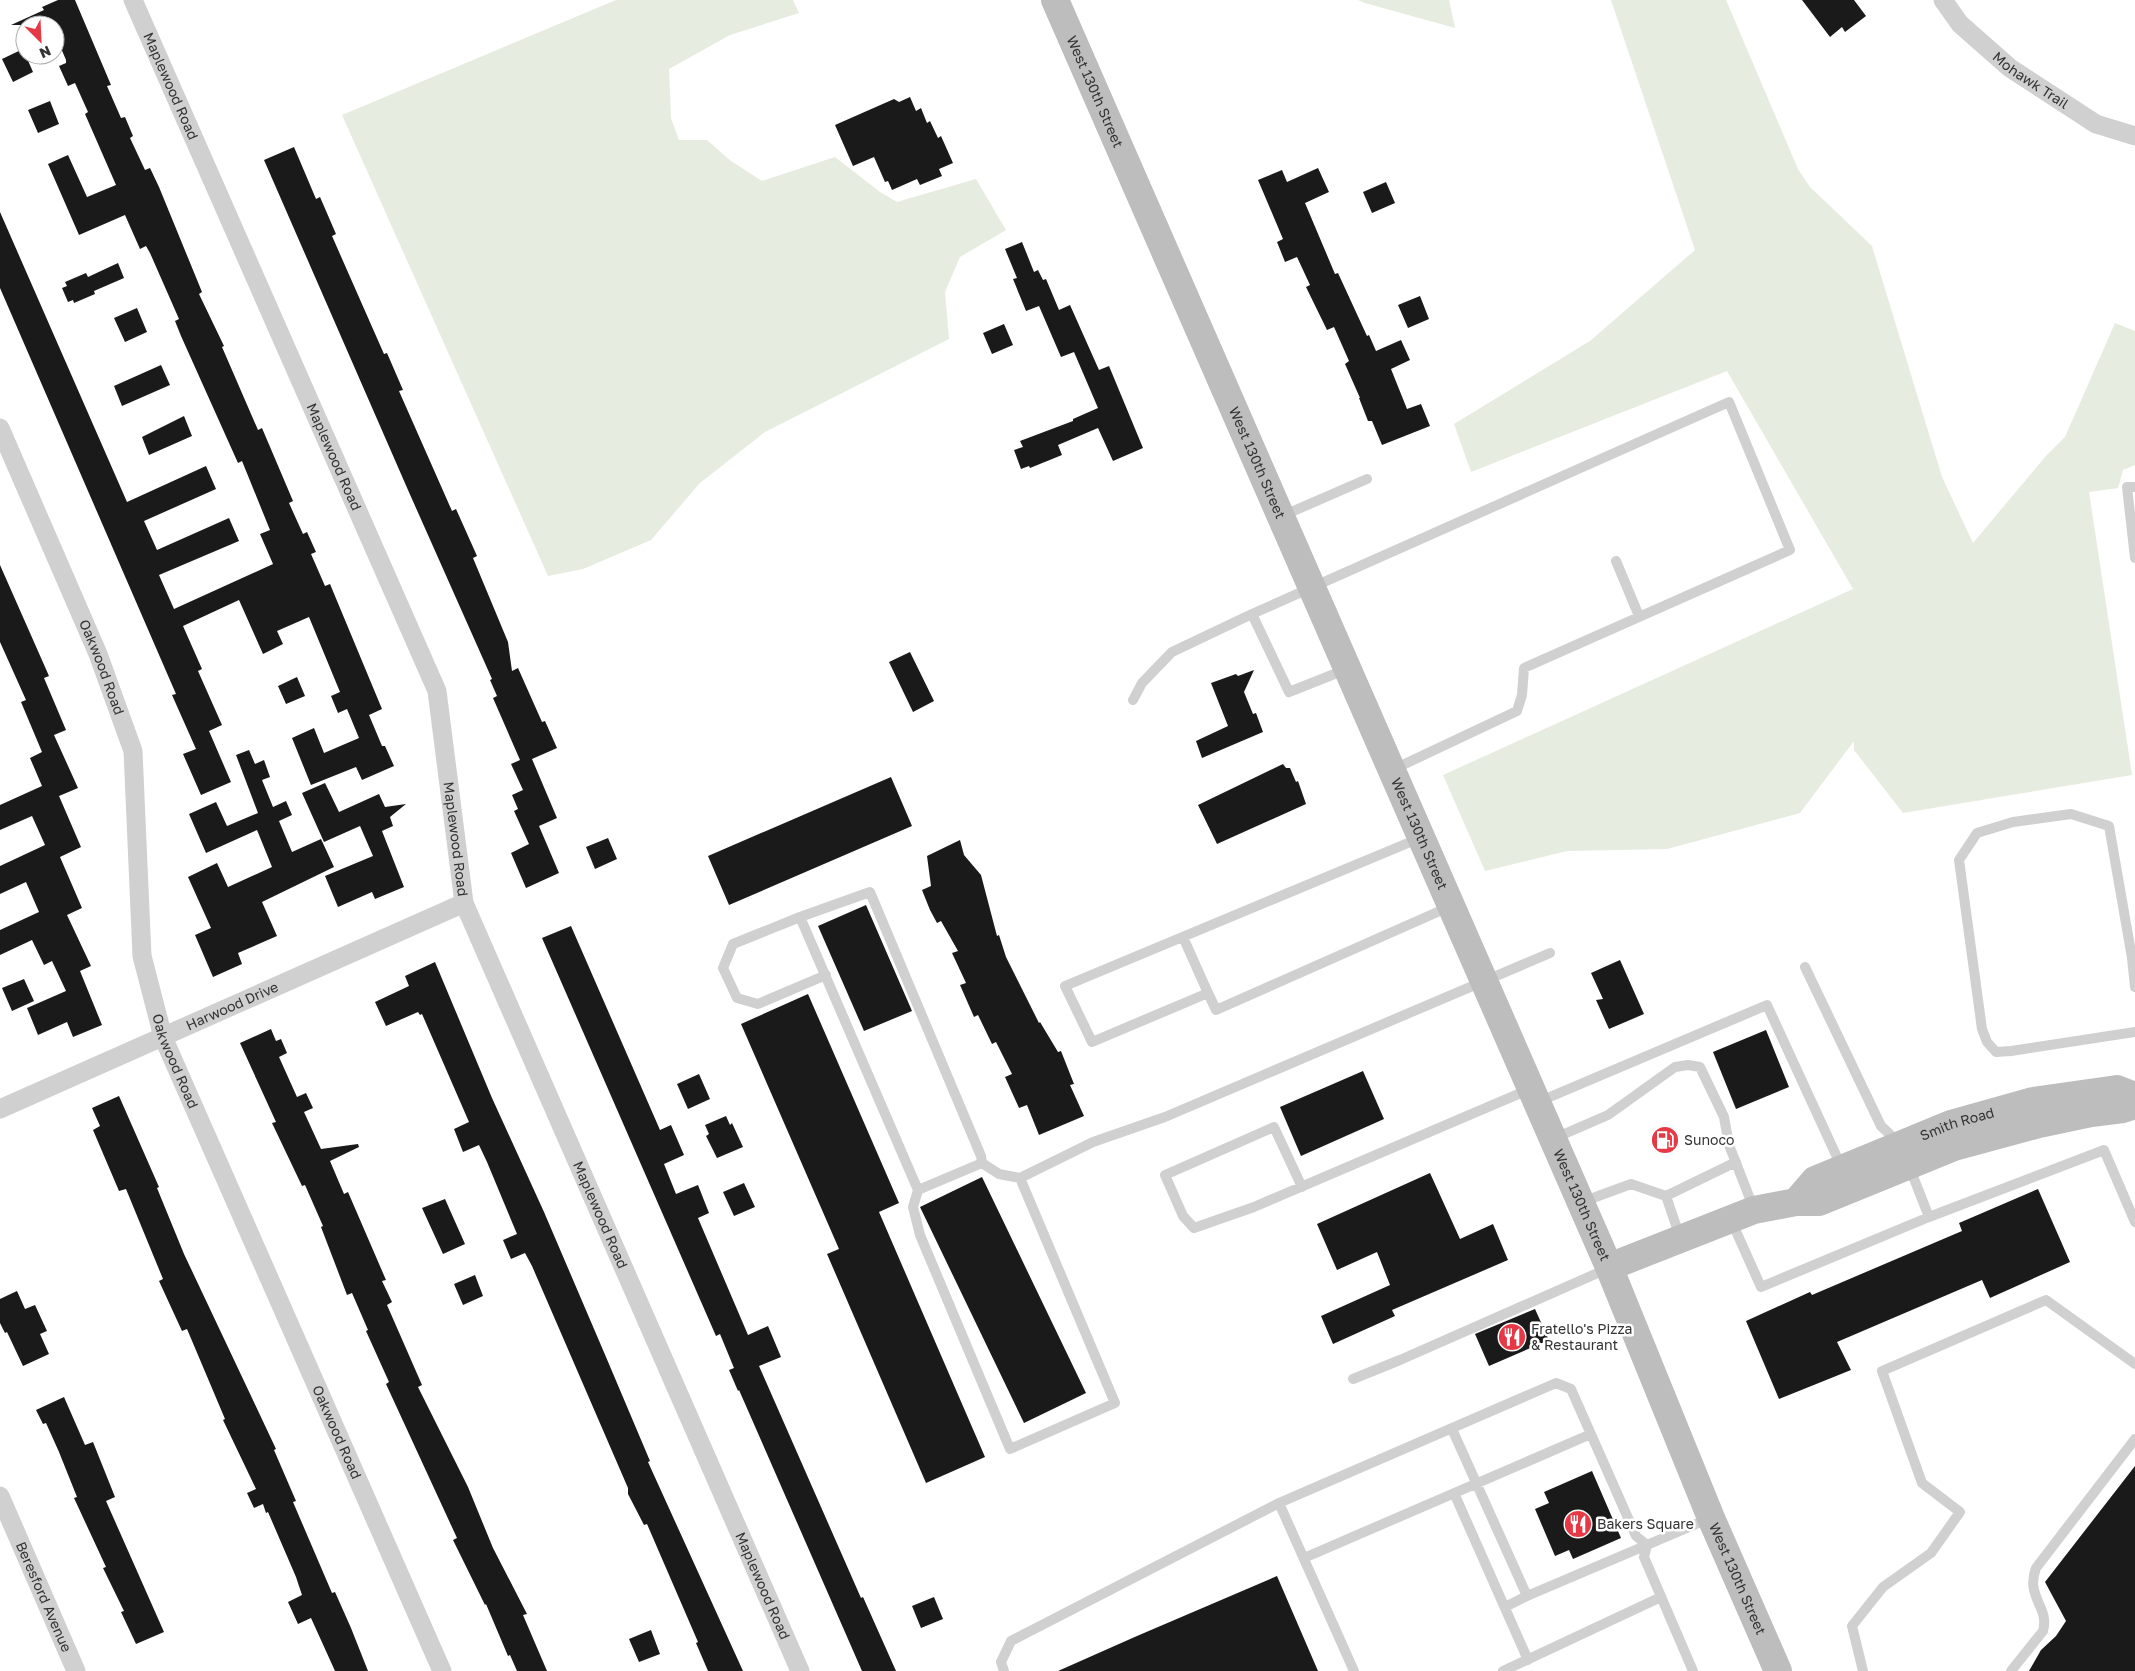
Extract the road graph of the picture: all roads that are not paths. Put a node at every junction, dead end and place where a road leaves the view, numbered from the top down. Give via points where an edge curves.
1 (133, 0) edge
2 (1055, 0) edge
3 (1943, 0) edge
4 (2135, 136) edge
5 (0, 428) edge
6 (1367, 479) dead end
7 (2135, 487) edge
8 (1281, 516) junction
9 (2135, 558) edge
10 (1616, 561) dead end
11 (1312, 587) junction
12 (1252, 614) junction
13 (1640, 616) junction
14 (1347, 669) junction
15 (1133, 700) dead end
16 (1391, 770) junction
17 (1421, 838) junction
18 (464, 903) junction
19 (1451, 906) junction
20 (800, 917) junction
21 (1183, 937) junction
22 (1550, 953) dead end
23 (1805, 967) dead end
24 (826, 975) junction
25 (1484, 981) junction
26 (2135, 987) edge
27 (1208, 993) junction
28 (2135, 1032) edge
29 (163, 1037) junction
30 (1534, 1096) junction
31 (2135, 1096) edge
32 (2135, 1105) edge
33 (0, 1109) edge
34 (1553, 1138) junction
35 (1904, 1154) junction
36 (1736, 1162) junction
37 (982, 1163) junction
38 (1842, 1169) junction
39 (1020, 1178) junction
40 (1302, 1186) junction
41 (918, 1190) junction
42 (1666, 1196) junction
43 (1581, 1202) junction
44 (1796, 1202) junction
45 (1742, 1214) junction
46 (1929, 1217) junction
47 (2135, 1222) edge
48 (1681, 1239) junction
49 (1609, 1268) junction
50 (2135, 1364) edge
51 (1353, 1379) dead end
52 (1452, 1429) junction
53 (1591, 1434) junction
54 (2135, 1439) edge
55 (1476, 1484) junction
56 (1454, 1493) junction
57 (0, 1496) edge
58 (1279, 1503) junction
59 (1711, 1518) junction
60 (1647, 1545) junction
61 (1304, 1558) junction
62 (1527, 1596) junction
63 (1661, 1597) junction
64 (1504, 1607) junction
65 (1528, 1660) junction
66 (76, 1671) edge
67 (442, 1671) edge
68 (800, 1671) edge
69 (1004, 1671) edge
70 (1354, 1671) edge
71 (1504, 1671) edge
72 (1693, 1671) edge
73 (1778, 1671) edge
74 (1863, 1671) edge
75 (2011, 1671) edge

1 - 18 street, Maplewood Road via 437,690
2 - 8 main road, West 130th Street
3 - 4 street, Mohawk Trail via 1960,24 2010,68 2096,124
5 - 29 street, Oakwood Road via 98,654 133,751 142,956
6 - 8 lane
7 - 9 lane via 2127,487
8 - 11 main road, West 130th Street
10 - 13 lane
11 - 12 lane
11 - 13 lane via 1729,402 1790,550
11 - 14 main road, West 130th Street
12 - 14 lane via 1290,692
12 - 15 lane via 1172,652 1142,682
13 - 16 lane via 1524,668 1517,711
14 - 16 main road, West 130th Street
16 - 17 main road, West 130th Street
17 - 19 main road, West 130th Street
17 - 21 lane
18 - 29 street, Harwood Drive
18 - 68 street, Maplewood Road
19 - 25 main road, West 130th Street
19 - 27 lane via 1216,1010
20 - 24 lane
20 - 24 lane via 733,944 723,968 737,998 758,1004
20 - 37 lane via 870,892
21 - 27 lane
21 - 27 lane via 1065,986 1092,1042
22 - 25 lane
23 - 35 lane via 1881,1126
24 - 41 lane
25 - 30 main road, West 130th Street
25 - 39 lane via 1165,1117 1093,1142
26 - 28 lane via 2109,826 2070,814 2013,822 1977,833 1959,860 1982,1029 1987,1042 1996,1052 2011,1051
29 - 33 street, Harwood Drive
29 - 67 street, Oakwood Road
30 - 34 main road, West 130th Street
30 - 38 lane via 1767,1005
30 - 40 lane
31 - 35 main road, Smith Road via 2117,1089 2033,1101 1951,1124
32 - 35 main road, Smith Road via 2039,1124 1954,1147
34 - 36 lane via 1608,1115 1675,1067 1688,1065 1700,1067 1724,1117
34 - 43 main road, West 130th Street
35 - 38 main road, Smith Road
35 - 44 main road, Smith Road via 1819,1202
35 - 46 lane
36 - 42 lane
36 - 45 lane
37 - 39 lane via 999,1174
37 - 41 lane
38 - 44 main road, Smith Road via 1815,1180
39 - 41 lane via 1114,1403 1010,1448 920,1235 913,1207
40 - 40 lane via 1194,1228 1183,1216 1165,1175 1274,1127
42 - 43 lane via 1631,1184
42 - 48 lane
43 - 49 main road, West 130th Street
44 - 45 main road, Smith Road
45 - 46 lane via 1761,1287
45 - 48 main road, Smith Road
46 - 47 lane via 2104,1150
48 - 49 main road, Smith Road
49 - 51 lane
49 - 59 main road, West 130th Street
50 - 74 lane via 2046,1300 1882,1371 1922,1483 1960,1512 1931,1553 1883,1587 1852,1626
52 - 53 lane via 1556,1384 1571,1389
52 - 55 lane
52 - 58 lane
53 - 55 lane
53 - 60 lane via 1636,1536
54 - 75 lane via 2036,1568 2032,1588 2045,1623 2043,1631
55 - 56 lane
55 - 62 lane
56 - 61 lane
56 - 64 lane
57 - 66 street, Beresford Avenue
58 - 61 lane
58 - 69 lane via 1011,1641 1001,1662
59 - 60 lane
59 - 73 main road, West 130th Street
60 - 62 lane
60 - 63 lane via 1644,1557
61 - 70 lane
62 - 64 lane
63 - 65 lane
63 - 72 lane
64 - 65 lane
65 - 71 lane

